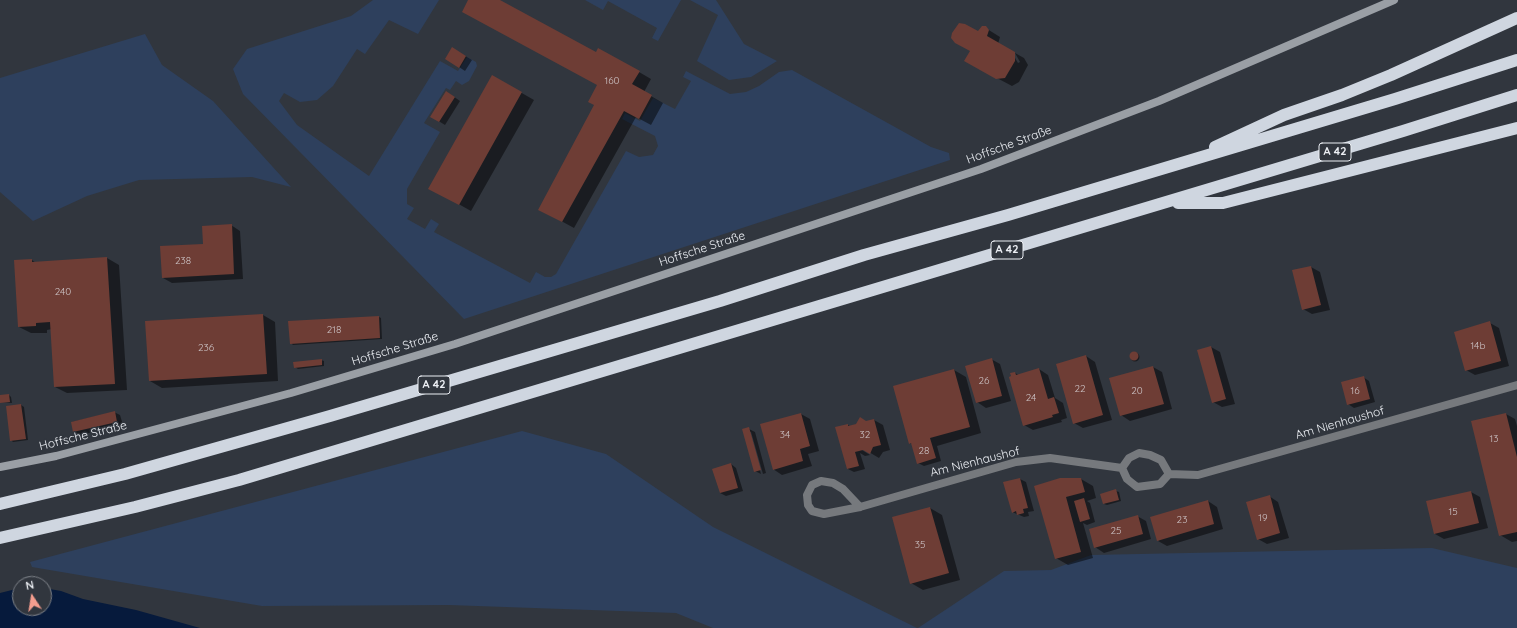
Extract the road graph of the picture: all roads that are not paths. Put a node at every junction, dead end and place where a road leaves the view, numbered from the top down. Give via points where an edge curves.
1 (1394, 0) edge
2 (1517, 18) edge
3 (1517, 60) edge
4 (1517, 95) edge
5 (1517, 128) edge
6 (1191, 160) junction
7 (1163, 204) junction
8 (1517, 385) edge
9 (0, 467) edge
10 (1122, 468) junction
11 (1169, 474) junction
12 (0, 504) edge
13 (860, 506) junction
14 (0, 538) edge

1 - 9 street, Hoffsche Straße via 1159,101 966,174 447,346 291,393 56,456
2 - 6 highway via 1384,78 1284,115
3 - 6 highway, A 42
4 - 7 highway, A 42
5 - 7 highway via 1223,203
6 - 12 highway, A 42 via 864,255 720,301 330,416 125,474
7 - 14 highway, A 42 via 239,480
8 - 11 street, Am Nienhaushof via 1198,475
10 - 11 street via 1127,479 1138,486 1160,484
10 - 11 street via 1129,458 1139,453 1161,460
10 - 13 street, Am Nienhaushof via 1050,458 1016,462
13 - 13 street, Am Nienhaushof via 824,514 812,511 808,505 807,495 812,485 821,481 833,483

